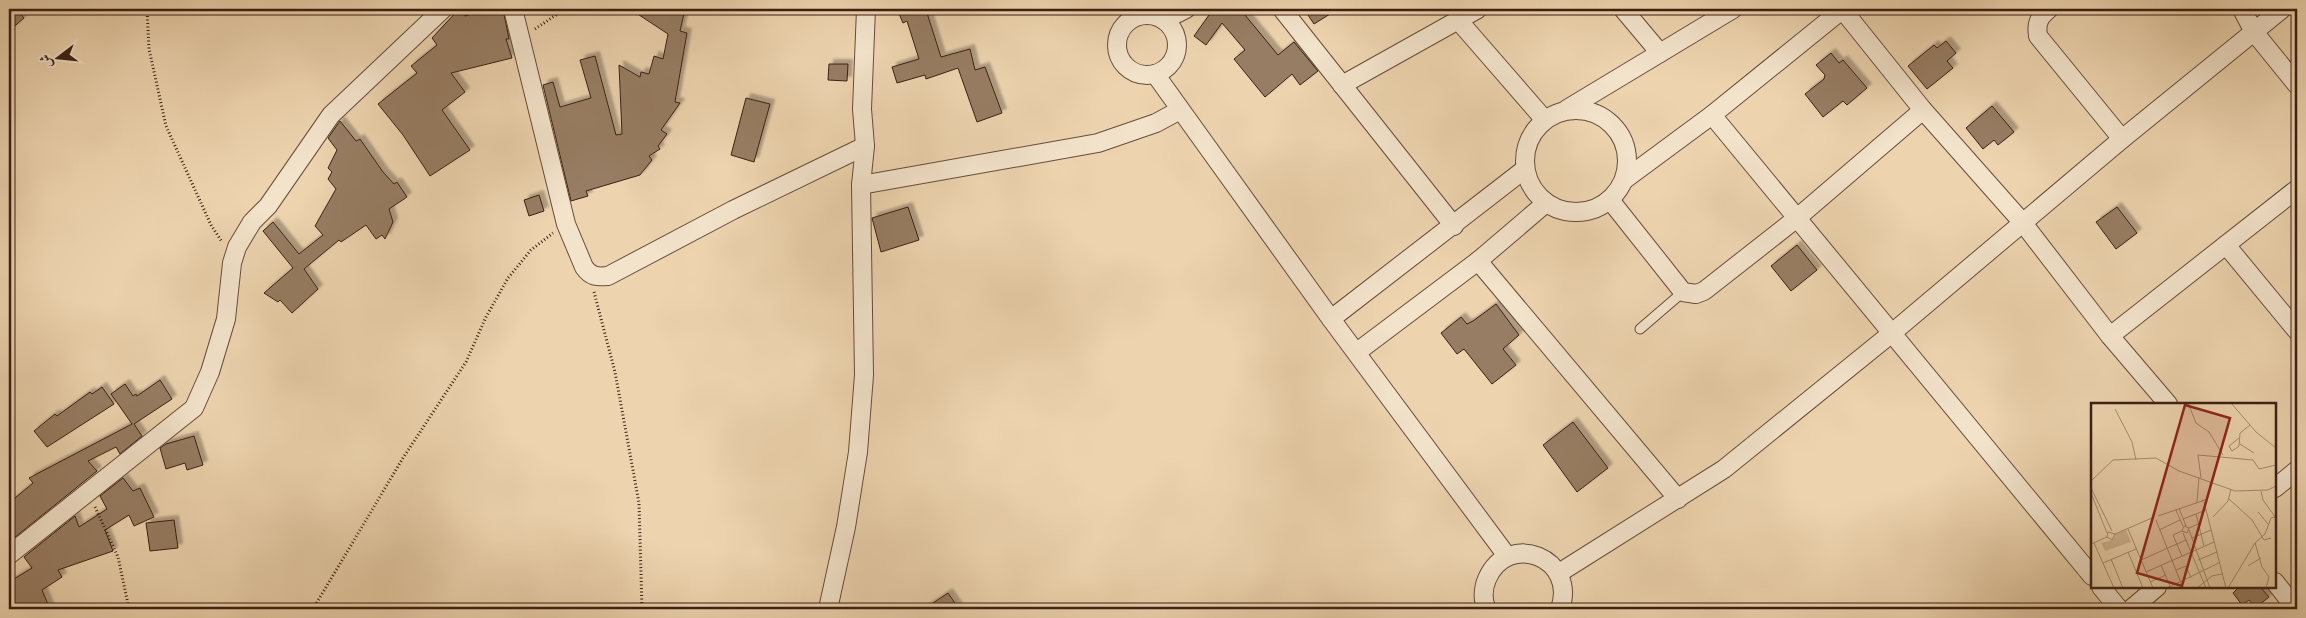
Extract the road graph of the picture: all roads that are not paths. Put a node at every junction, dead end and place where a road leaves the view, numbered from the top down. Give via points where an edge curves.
1 (443, 9) edge
2 (513, 9) edge
3 (866, 9) edge
4 (1186, 9) edge
5 (1282, 9) edge
6 (1478, 9) edge
7 (1623, 9) edge
8 (1733, 9) edge
9 (1842, 9) edge
10 (2049, 9) edge
11 (2242, 9) edge
12 (2282, 9) edge
13 (1164, 20) junction
14 (1458, 20) junction
15 (2254, 32) junction
16 (1660, 53) junction
17 (1155, 74) junction
18 (1342, 84) junction
19 (2297, 85) edge
20 (1567, 109) junction
21 (1180, 110) junction
22 (1923, 110) junction
23 (1712, 115) junction
24 (1544, 120) junction
25 (2122, 140) junction
26 (865, 146) junction
27 (1525, 170) junction
28 (1624, 180) junction
29 (861, 185) junction
30 (2297, 189) edge
31 (1610, 200) junction
32 (1546, 203) junction
33 (1797, 218) junction
34 (2022, 223) junction
35 (1454, 226) junction
36 (2226, 245) junction
37 (1478, 261) junction
38 (1683, 292) junction
39 (1331, 319) junction
40 (1640, 329) dead end
41 (2297, 330) edge
42 (1892, 333) junction
43 (2110, 336) junction
44 (1357, 352) junction
45 (2167, 403) edge
46 (2297, 470) edge
47 (2276, 487) edge
48 (1678, 500) junction
49 (9, 555) edge
50 (1507, 556) junction
51 (1559, 573) junction
52 (2091, 575) edge
53 (2276, 583) edge
54 (2102, 588) edge
55 (2156, 588) edge
56 (828, 609) edge
57 (1487, 609) edge
58 (1560, 609) edge
59 (2119, 609) edge
60 (2131, 609) edge
61 (2296, 609) edge

1 - 49 street via 330,115 268,206 252,222 232,263 222,335 194,408
2 - 26 street via 566,224 588,274 608,276
3 - 26 street via 862,109
4 - 13 street
5 - 18 street
6 - 14 street
7 - 16 street
8 - 16 street
9 - 22 street
9 - 23 street
10 - 25 street via 2039,18 2038,36
11 - 15 street
12 - 15 street
13 - 17 street via 1174,30 1177,43 1175,57 1167,68
13 - 17 street via 1151,15 1136,17 1124,26 1118,39 1119,54 1127,67 1140,74
14 - 18 street
14 - 24 street
15 - 19 street
15 - 25 street
16 - 20 street
17 - 21 street
18 - 35 street
20 - 24 street
20 - 28 street via 1585,109 1602,116 1616,128 1625,144 1628,162
21 - 29 street via 1156,123 1098,142
21 - 39 street
22 - 33 street
22 - 34 street
23 - 28 street
23 - 33 street
24 - 27 street via 1532,133 1525,151
25 - 34 street
26 - 29 street
27 - 32 street via 1529,182
27 - 35 street
28 - 31 street
29 - 56 street via 864,275 858,452
30 - 36 street
31 - 32 street via 1596,209 1579,212 1562,211
31 - 38 street
32 - 37 street
33 - 38 street via 1704,291 1696,294
33 - 42 street
34 - 42 street
34 - 43 street
35 - 39 street
36 - 41 street
36 - 43 street
37 - 44 street
37 - 48 street
38 - 40 lane
39 - 44 street
42 - 48 street via 1724,469
42 - 52 street
43 - 45 street
44 - 50 street
46 - 47 street
48 - 51 street
50 - 51 street via 1526,552 1545,558
50 - 57 street via 1491,568 1483,586
51 - 58 street via 1564,586
53 - 61 street
54 - 59 street
55 - 60 street

